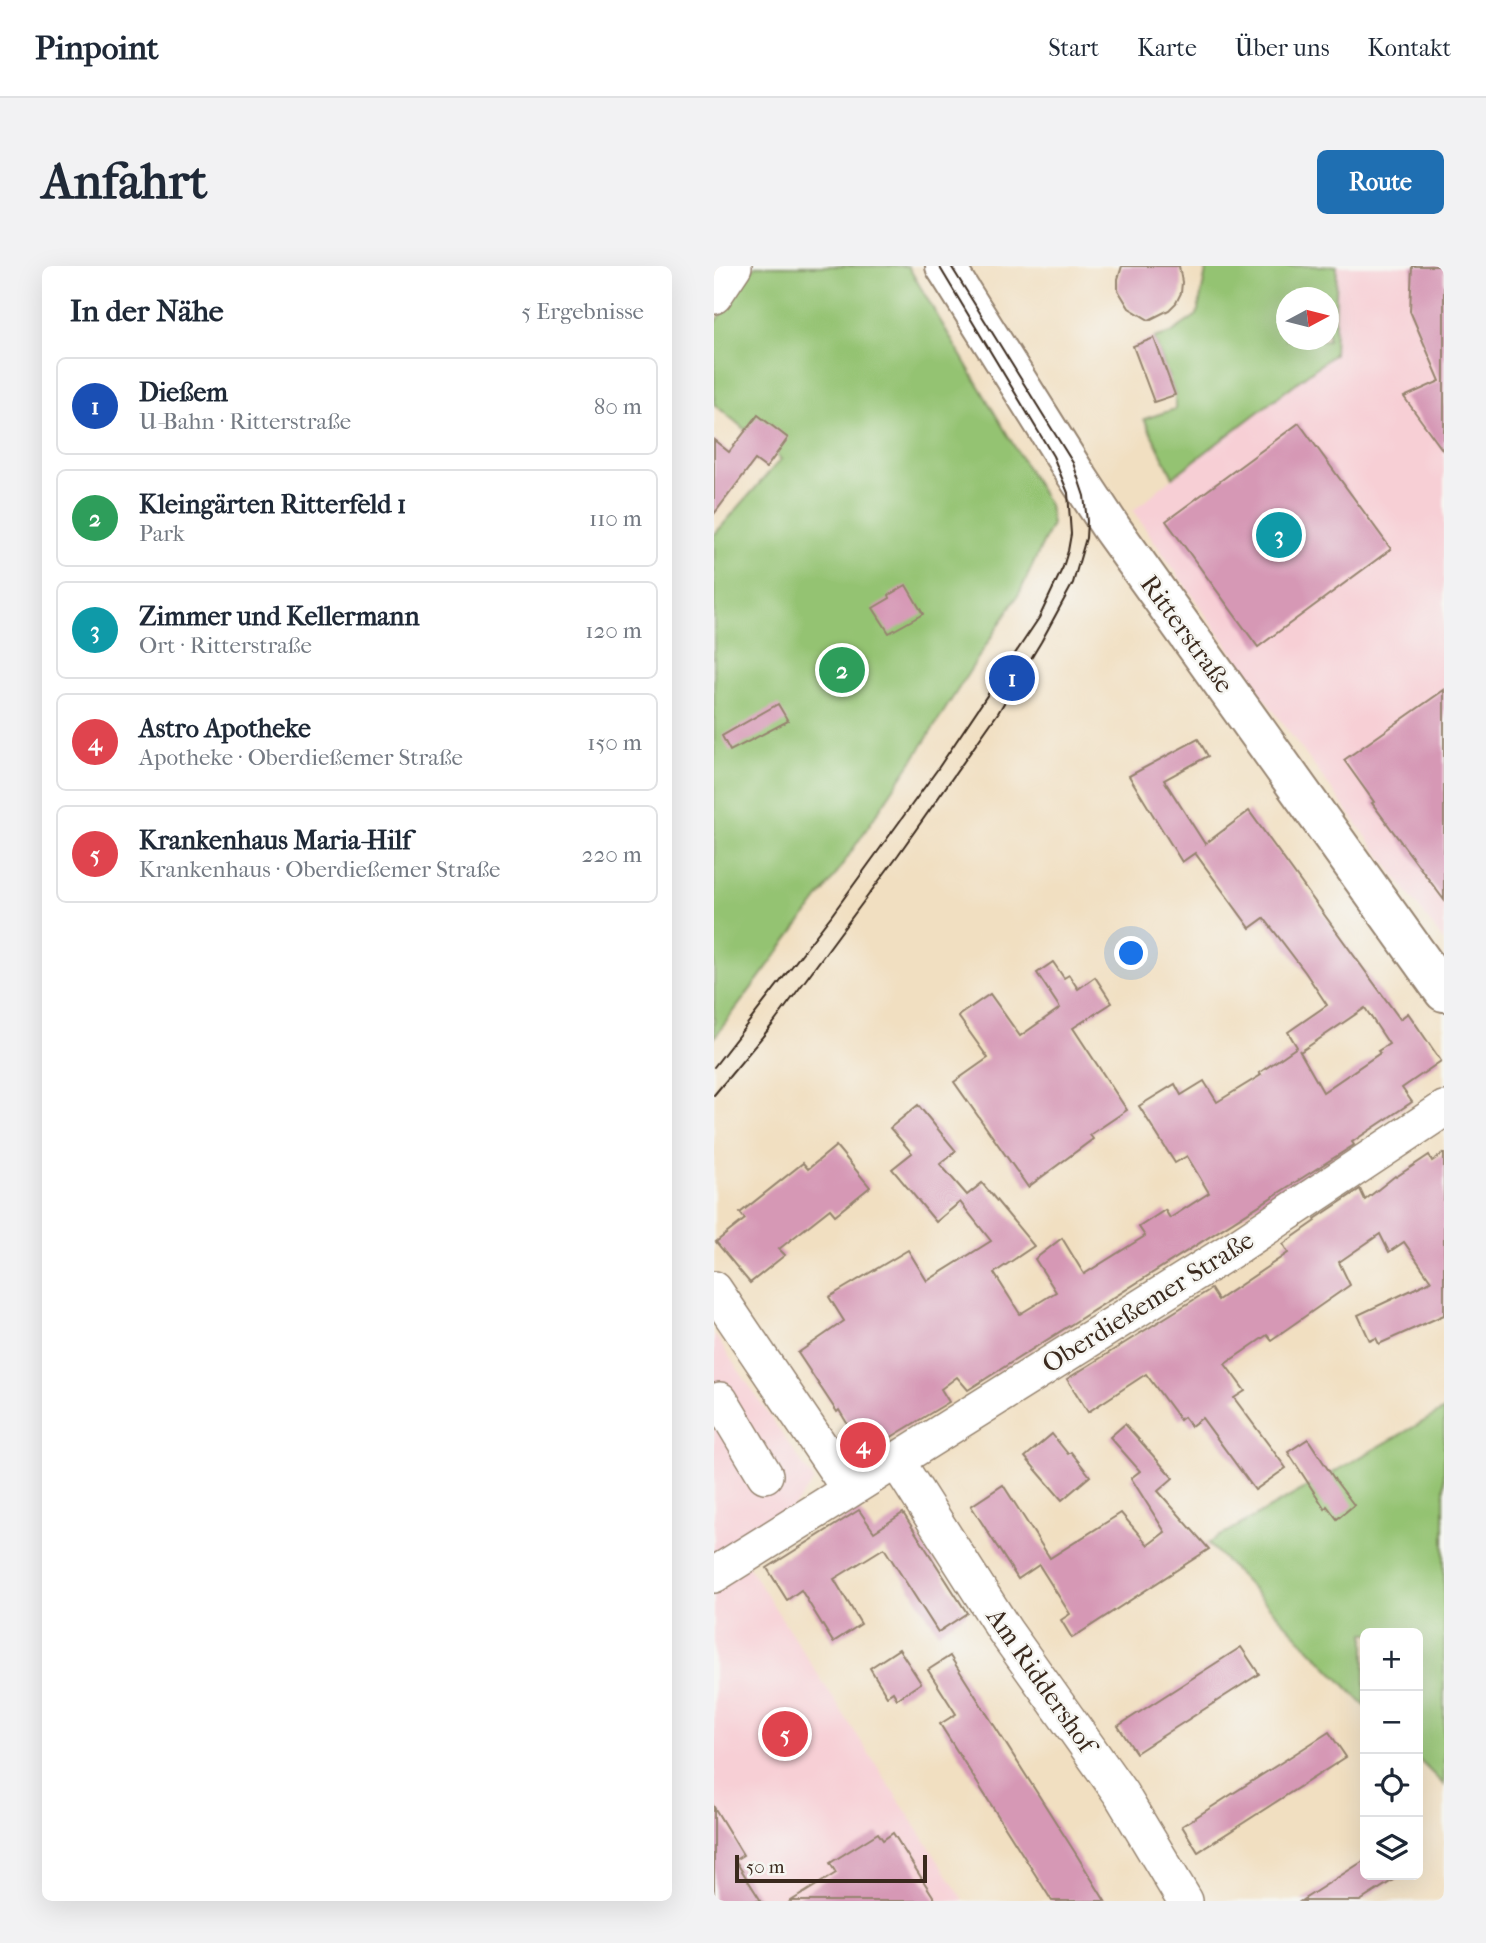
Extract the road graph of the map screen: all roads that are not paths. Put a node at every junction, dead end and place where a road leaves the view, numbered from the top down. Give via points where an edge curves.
1 (734, 266) edge
2 (945, 266) edge
3 (714, 296) edge
4 (1444, 992) edge
5 (1444, 1109) edge
6 (714, 1289) edge
7 (765, 1364) junction
8 (717, 1395) edge
9 (896, 1460) junction
10 (765, 1475) dead end
11 (849, 1489) junction
12 (714, 1575) edge
13 (1185, 1901) edge

1 - 3 street
2 - 4 main road, Ritterstraße via 1112,529
5 - 9 street, Oberdießemer Straße via 1226,1254
6 - 7 street
7 - 8 street
7 - 11 street
8 - 10 street
9 - 11 street, Oberdießemer Straße
9 - 13 street, Am Riddershof via 1005,1632 1121,1794
11 - 12 street, Oberdießemer Straße

